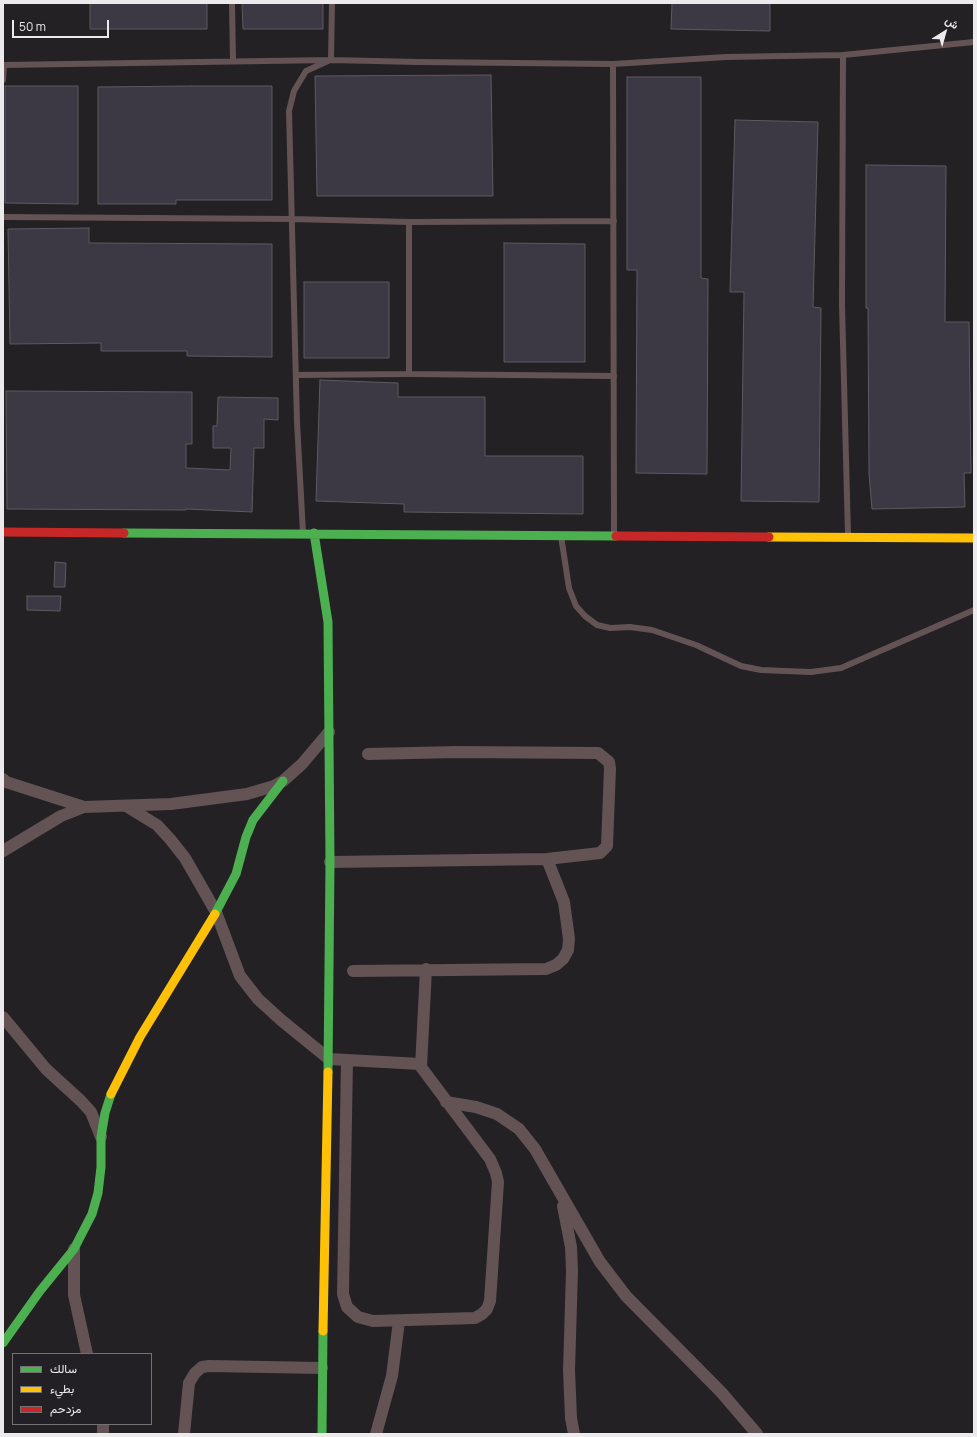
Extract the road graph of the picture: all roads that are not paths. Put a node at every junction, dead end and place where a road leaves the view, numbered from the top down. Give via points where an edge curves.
1 (232, 3) edge
2 (332, 3) edge
3 (974, 42) edge
4 (843, 55) junction
5 (332, 60) junction
6 (233, 61) junction
7 (613, 64) junction
8 (3, 65) edge
9 (3, 80) edge
10 (3, 217) edge
11 (292, 219) junction
12 (614, 220) junction
13 (409, 222) junction
14 (409, 374) junction
15 (296, 375) junction
16 (614, 376) junction
17 (3, 532) edge
18 (304, 533) junction
19 (314, 533) junction
20 (561, 536) junction
21 (614, 536) junction
22 (848, 538) junction
23 (974, 538) edge
24 (974, 610) edge
25 (329, 732) junction
26 (368, 754) dead end
27 (3, 779) edge
28 (283, 781) junction
29 (126, 806) junction
30 (84, 807) junction
31 (3, 850) edge
32 (547, 859) junction
33 (330, 862) junction
34 (216, 912) junction
35 (426, 969) junction
36 (353, 970) dead end
37 (3, 1017) edge
38 (328, 1059) junction
39 (348, 1060) junction
40 (420, 1064) junction
41 (446, 1102) junction
42 (101, 1138) junction
43 (561, 1195) junction
44 (74, 1249) junction
45 (399, 1321) junction
46 (3, 1343) edge
47 (87, 1353) edge
48 (322, 1368) junction
49 (184, 1434) edge
50 (322, 1434) edge
51 (376, 1434) edge
52 (574, 1434) edge
53 (757, 1434) edge

1 - 6 lane
2 - 5 lane
3 - 4 lane
4 - 7 lane via 726,57
4 - 22 lane via 842,304
5 - 6 lane
5 - 7 lane
5 - 11 lane via 306,71 294,91 289,111
6 - 8 lane
7 - 12 lane
8 - 9 lane
10 - 11 lane
11 - 13 lane
11 - 15 lane
12 - 13 lane
12 - 16 lane
13 - 14 lane
14 - 15 lane
14 - 16 lane
15 - 18 lane
16 - 21 lane
17 - 18 street
18 - 19 street
19 - 20 street
19 - 25 street via 328,622
20 - 21 street
20 - 24 lane via 569,588 576,606 597,625 652,630 696,645 741,666 761,670 811,672 841,668
21 - 22 street
22 - 23 street
25 - 28 street via 302,764
25 - 33 street
26 - 32 street via 598,753 604,756 610,768 607,842 604,850 600,853
27 - 30 street
28 - 29 street via 247,794 171,804
28 - 34 street via 253,820 236,874
29 - 30 street
29 - 34 street via 157,825 170,839 185,858
30 - 31 street via 61,816
32 - 33 street
32 - 35 street via 564,902 567,917 569,939 564,959 546,969
33 - 38 street
34 - 38 street via 240,976 258,999
34 - 42 street via 140,1037 112,1092
35 - 36 street
35 - 40 street
37 - 42 street via 46,1069 91,1112
38 - 39 street
38 - 48 street
39 - 40 street
39 - 45 street via 343,1294 347,1307 358,1317 373,1322
40 - 41 street
41 - 43 street via 476,1107 497,1114 520,1129 535,1149
41 - 45 street via 490,1159 498,1182 490,1301 487,1309 475,1318
42 - 44 street via 98,1193 92,1214
43 - 52 street via 572,1263 569,1370
43 - 53 street via 600,1262 626,1296 721,1392
44 - 46 street
44 - 47 street via 74,1295
45 - 51 street via 392,1376
48 - 49 street via 202,1367 189,1383
48 - 50 street

